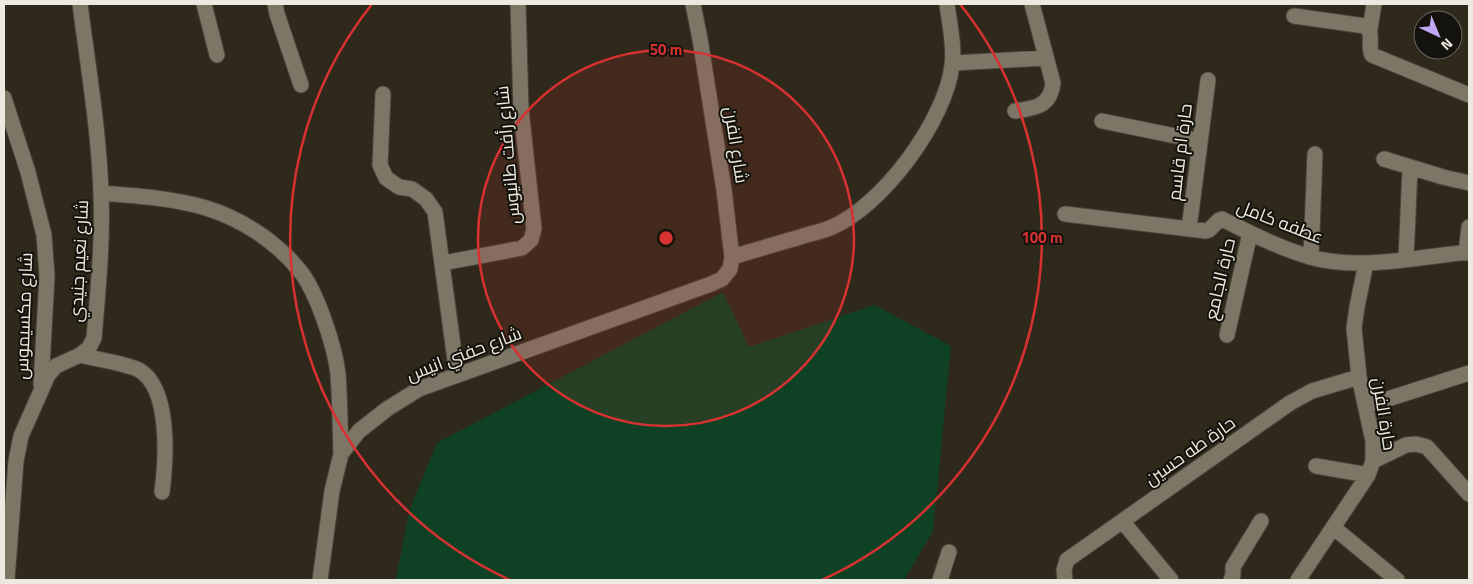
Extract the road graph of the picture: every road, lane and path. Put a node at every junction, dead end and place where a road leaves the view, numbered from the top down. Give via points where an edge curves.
1 (80, 4) edge
2 (204, 4) edge
3 (275, 4) edge
4 (518, 4) edge
5 (693, 4) edge
6 (947, 4) edge
7 (1032, 4) edge
8 (1374, 4) edge
9 (1294, 16) dead end
10 (1370, 29) junction
11 (217, 55) dead end
12 (1046, 58) junction
13 (953, 63) junction
14 (1208, 80) dead end
15 (301, 85) dead end
16 (383, 94) dead end
17 (1469, 95) edge
18 (4, 98) edge
19 (1015, 110) dead end
20 (1102, 121) dead end
21 (1200, 141) junction
22 (1315, 154) dead end
23 (1384, 159) dead end
24 (1410, 168) junction
25 (1469, 183) edge
26 (101, 193) junction
27 (1065, 214) dead end
28 (1469, 227) edge
29 (1189, 229) junction
30 (1250, 233) junction
31 (1468, 252) edge
32 (732, 257) junction
33 (1311, 257) junction
34 (1406, 259) junction
35 (1366, 262) junction
36 (442, 263) junction
37 (1227, 335) dead end
38 (80, 355) junction
39 (1469, 373) edge
40 (456, 375) junction
41 (1359, 377) junction
42 (40, 391) junction
43 (1366, 406) junction
44 (341, 454) junction
45 (1316, 466) dead end
46 (1370, 468) junction
47 (162, 492) dead end
48 (1469, 494) edge
49 (1261, 521) dead end
50 (1123, 522) junction
51 (1333, 527) junction
52 (949, 552) dead end
53 (7, 580) edge
54 (320, 580) edge
55 (940, 580) edge
56 (1065, 580) edge
57 (1171, 580) edge
58 (1231, 580) edge
59 (1298, 580) edge
60 (1398, 580) edge

1 - 26 street, شارع نعيم جنيدي
2 - 11 street
3 - 15 street
4 - 36 street, شارع رأفت طانيوس via 520,109 534,228 531,240 522,248
5 - 32 street, شارع الفرن
6 - 13 street
7 - 12 street
8 - 10 street
9 - 10 street via 1361,24
10 - 17 street via 1369,49 1372,55
12 - 13 street
12 - 19 street via 1053,83 1052,93 1034,108
13 - 32 street via 947,88 933,120 911,156 886,186 857,212 831,228
14 - 21 street, حارة ام قاسم
16 - 36 street via 380,165 386,178 399,187 412,189 436,212
18 - 42 street, شارع مكسيموس via 44,235 47,276
20 - 21 street
21 - 29 street, حارة ام قاسم
22 - 33 street
23 - 24 street
24 - 25 street
24 - 34 street
26 - 38 street, شارع نعيم جنيدي via 100,269 94,338
26 - 44 street via 160,198 207,208 244,224 274,244 301,272 318,303 338,373
27 - 29 street, عطفه كامل
28 - 31 street
29 - 30 street, عطفه كامل via 1209,230 1222,220
30 - 33 street, عطفه كامل
30 - 37 street, حارة الجامع
31 - 34 street, عطفه كامل
32 - 40 street, شارع حفني انيس via 730,269 722,279 711,284
33 - 35 street, عطفه كامل via 1346,263
34 - 35 street, عطفه كامل
35 - 41 street, حارة الفرن via 1354,328
36 - 40 street
38 - 42 street, شارع نعيم جنيدي via 56,366
38 - 47 street via 137,369 151,380 162,412 166,439
39 - 43 street
40 - 44 street, شارع حفني انيس via 419,389 387,409 360,431
41 - 43 street, حارة الفرن
41 - 50 street, حارة طه حسين via 1312,391 1290,402
42 - 53 street, شارع نعيم جنيدي via 21,436 16,461
43 - 46 street, حارة الفرن via 1373,441
44 - 54 street, شارع حفني انيس via 332,491
45 - 46 street
46 - 48 street via 1406,445 1416,444 1427,447
46 - 51 street, حارة الفرن
49 - 58 street via 1233,567
50 - 56 street, حارة طه حسين via 1067,560
50 - 57 street
51 - 59 street, حارة الفرن
51 - 60 street
52 - 55 street

